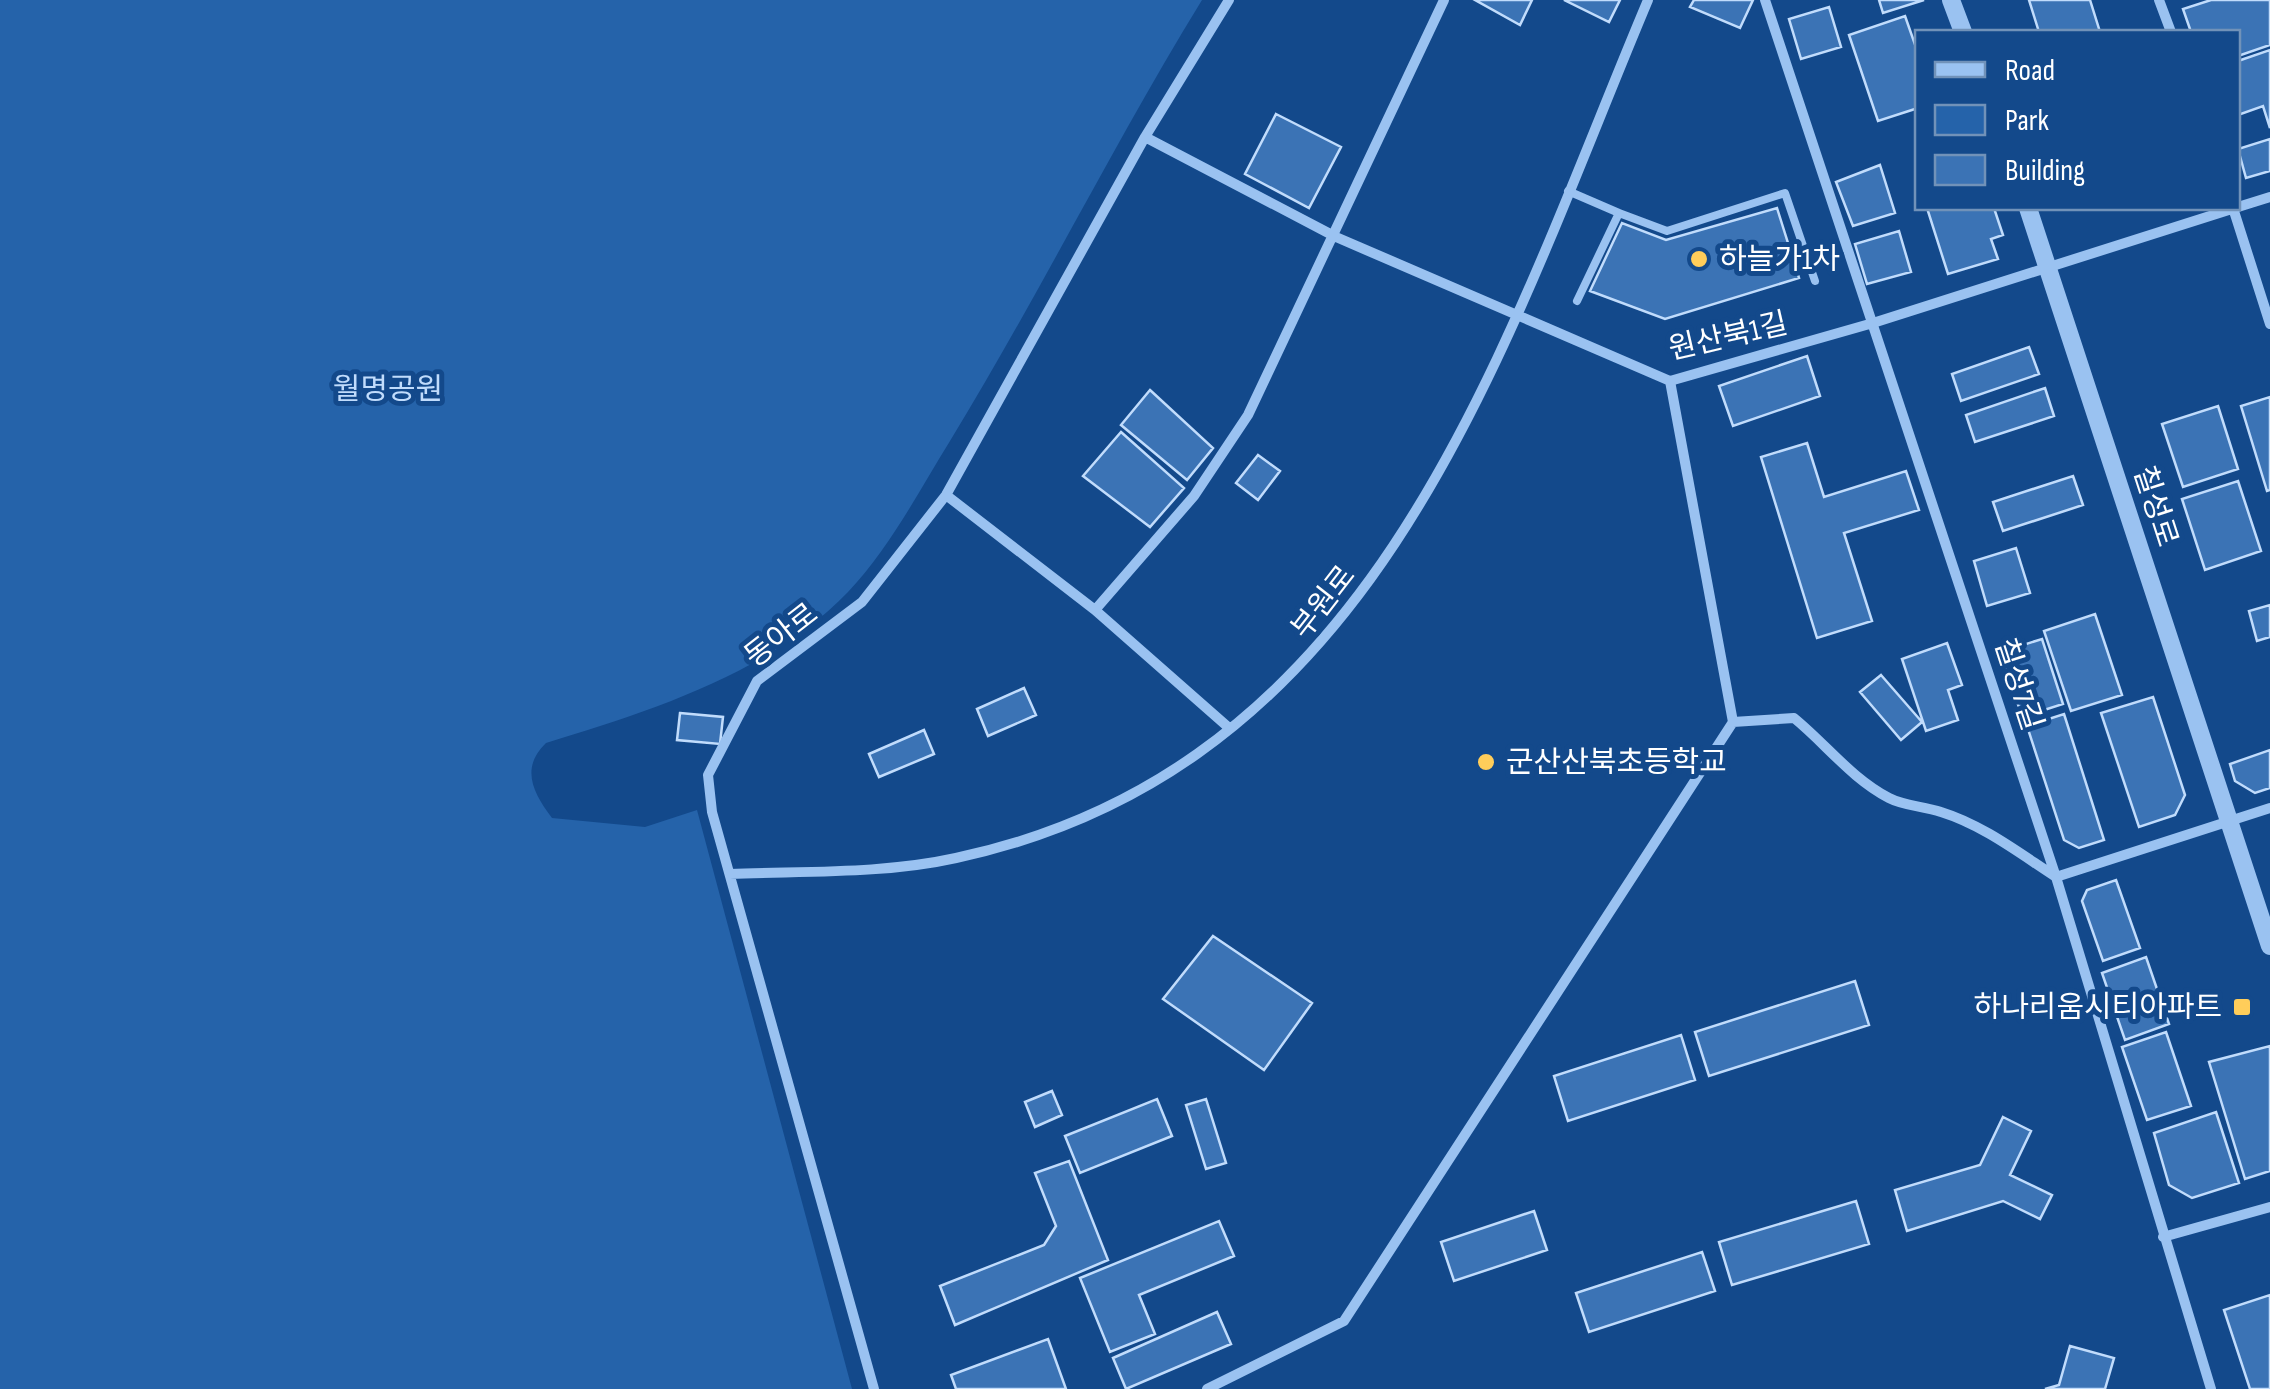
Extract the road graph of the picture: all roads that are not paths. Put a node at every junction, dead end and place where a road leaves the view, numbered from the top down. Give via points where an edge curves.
1 (1229, 0) edge
2 (1444, 0) edge
3 (1648, 0) edge
4 (1766, 0) edge
5 (1951, 0) edge
6 (2159, 0) edge
7 (1962, 30) edge
8 (2169, 30) edge
9 (1145, 137) junction
10 (1568, 190) junction
11 (2270, 196) edge
12 (2240, 205) edge
13 (2029, 210) edge
14 (2226, 210) edge
15 (2236, 210) edge
16 (1619, 213) junction
17 (1336, 237) junction
18 (2050, 267) junction
19 (1815, 281) dead end
20 (1577, 302) dead end
21 (1518, 314) junction
22 (1874, 324) junction
23 (2270, 324) edge
24 (1670, 382) junction
25 (946, 495) junction
26 (1096, 610) junction
27 (1734, 722) junction
28 (1228, 727) junction
29 (2270, 808) edge
30 (2230, 822) junction
31 (730, 874) junction
32 (2056, 877) junction
33 (2270, 946) edge
34 (2270, 1207) edge
35 (2163, 1237) junction
36 (874, 1389) edge
37 (1208, 1389) edge
38 (2211, 1389) edge

1 - 9 street, 동아로
2 - 17 street
3 - 10 street, 부원로
4 - 22 street, 칠성7길
5 - 7 street
6 - 8 street
9 - 17 street, 원산북1길
9 - 25 street, 동아로
10 - 16 lane
10 - 21 street, 부원로
11 - 12 street, 원산북1길
13 - 18 street, 칠성로
14 - 18 street, 원산북1길
15 - 23 street
16 - 19 lane via 1667,231 1785,193
16 - 20 lane
17 - 21 street, 원산북1길
17 - 26 street via 1248,415 1194,496
18 - 22 street, 원산북1길
18 - 30 street, 칠성로
21 - 24 street, 원산북1길
21 - 28 street, 부원로 via 1445,465 1367,590 1303,666
22 - 24 street, 원산북1길
22 - 32 street, 칠성7길
24 - 27 street
25 - 26 street
25 - 31 street, 동아로 via 862,602 757,682 724,737 708,775
26 - 28 street
27 - 32 street via 1794,718 1847,771 1892,800 1977,826
27 - 37 street via 1344,1321
28 - 31 street, 부원로 via 1156,785 1012,843 954,859 854,870
29 - 30 street
30 - 32 street
30 - 33 street, 칠성로
31 - 36 street, 동아로
32 - 35 street, 칠성7길
34 - 35 street
35 - 38 street, 칠성7길

